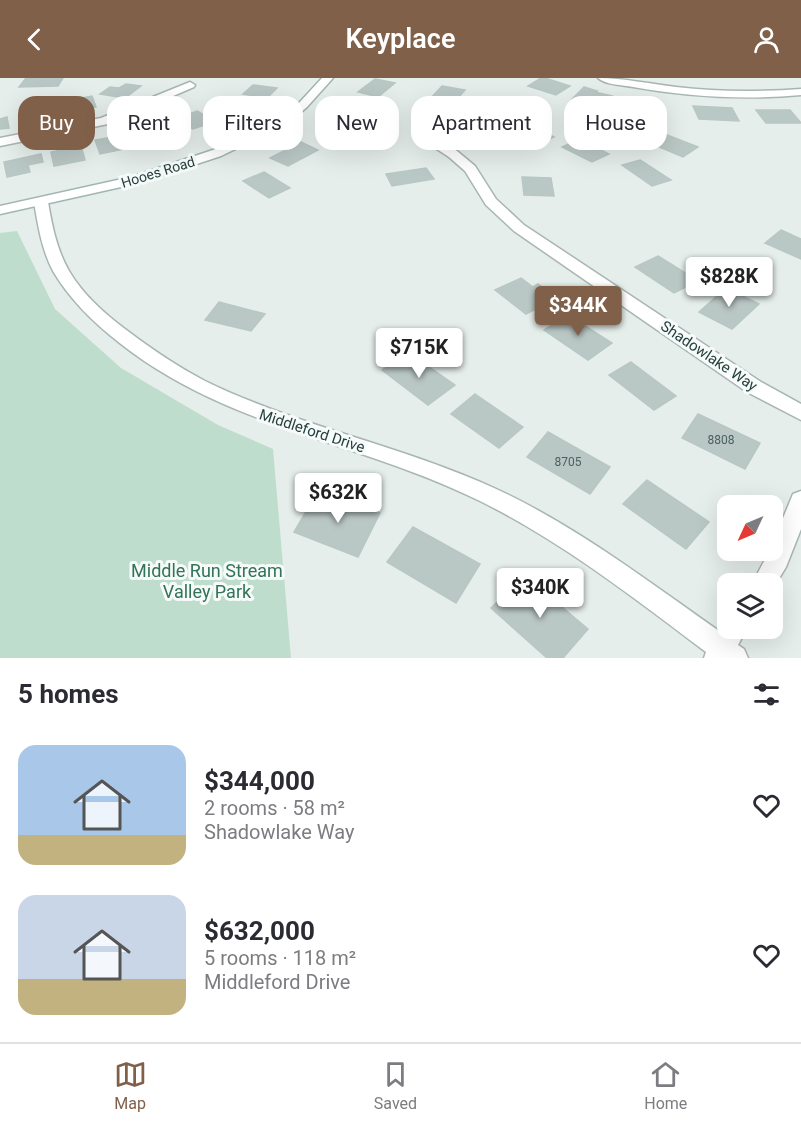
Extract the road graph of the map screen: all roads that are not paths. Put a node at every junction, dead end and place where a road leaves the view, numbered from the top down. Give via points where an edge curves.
1 (328, 78) edge
2 (603, 78) edge
3 (190, 85) dead end
4 (801, 92) edge
5 (0, 142) edge
6 (447, 150) edge
7 (41, 202) junction
8 (0, 210) edge
9 (801, 414) edge
10 (801, 500) edge
11 (770, 573) edge
12 (727, 648) edge

1 - 7 street, Hooes Road via 290,117 237,145 154,175
2 - 4 street via 667,89 710,87 748,94
3 - 5 street via 104,121
6 - 9 street, Shadowlake Way via 470,169 491,202 519,228 753,387
7 - 8 street, Hooes Road
7 - 12 street, Middleford Drive via 50,246 62,273 94,313 134,348 184,380 236,405 404,461 523,513
10 - 11 street

